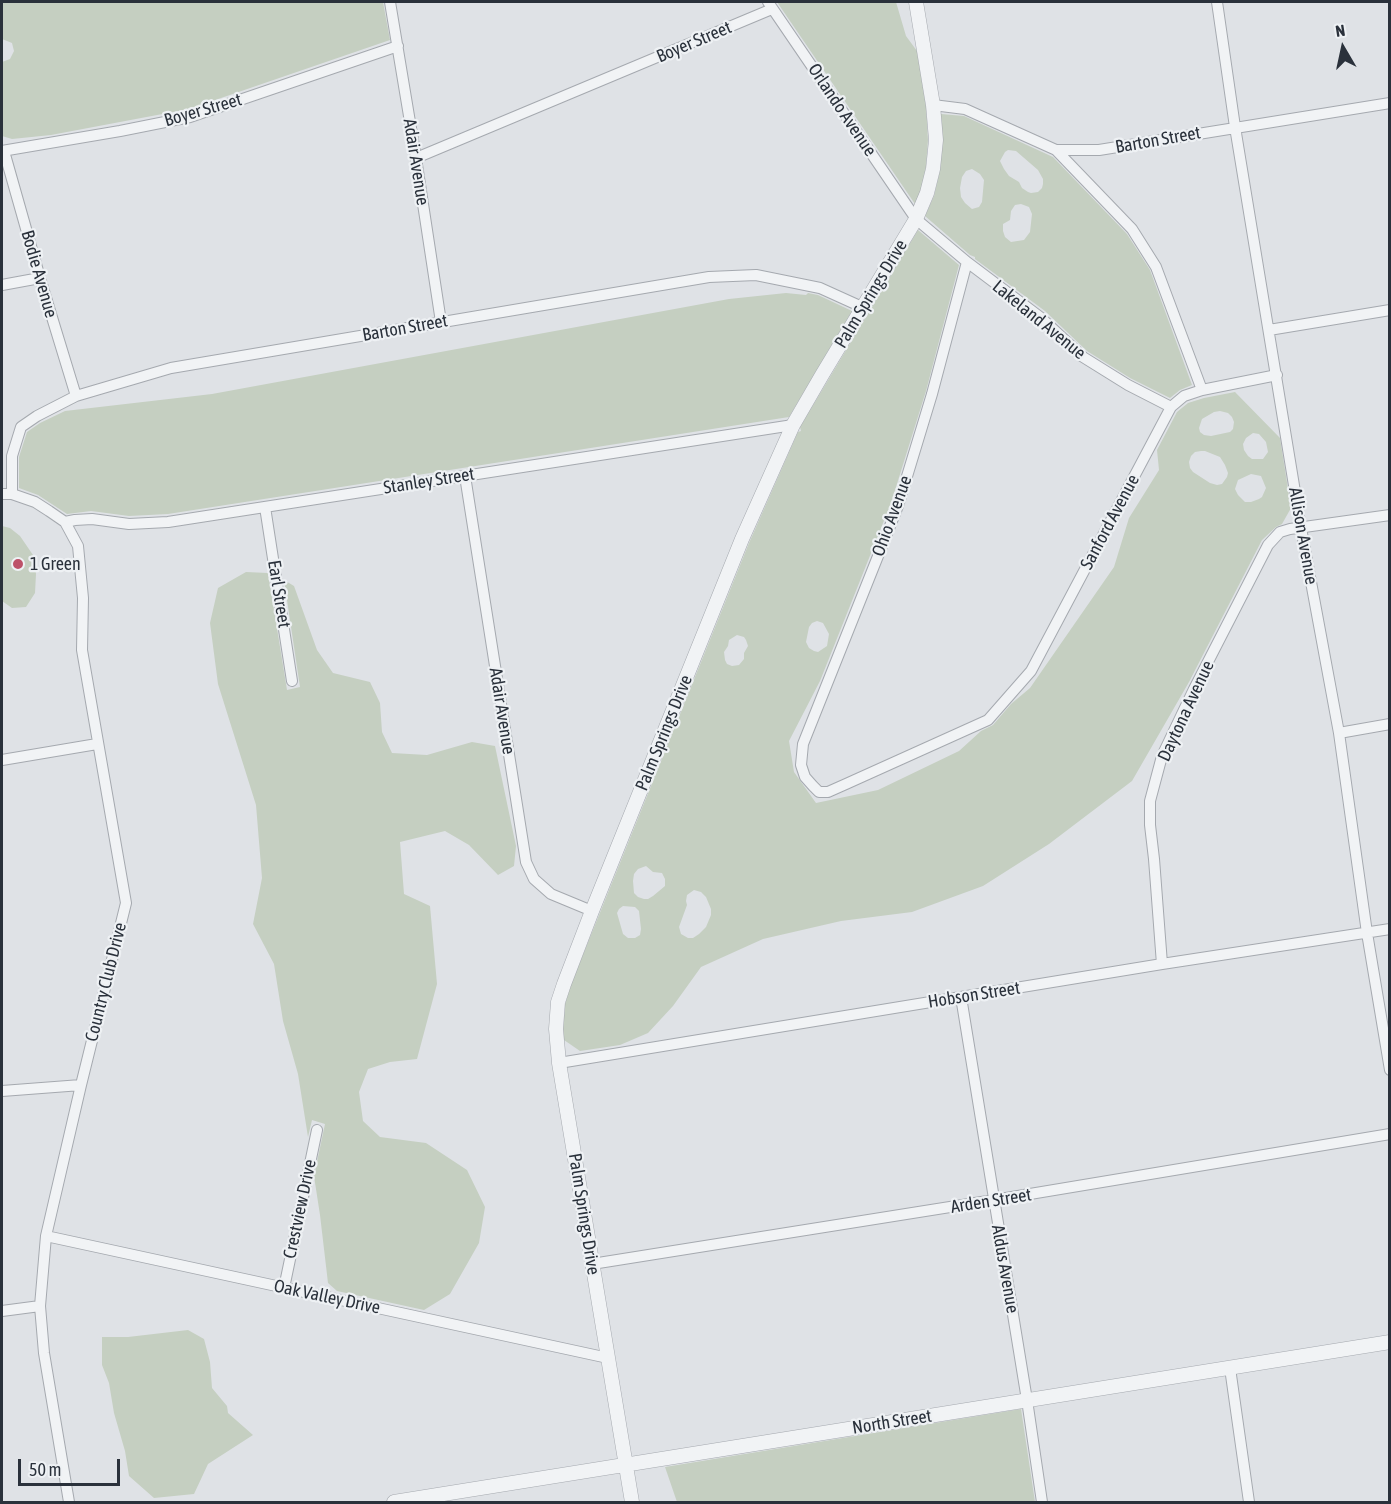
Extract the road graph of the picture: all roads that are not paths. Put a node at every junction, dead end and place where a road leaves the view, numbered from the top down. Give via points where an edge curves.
1 (390, 2) edge
2 (916, 2) edge
3 (1217, 2) edge
4 (770, 5) edge
5 (398, 46) junction
6 (1389, 103) edge
7 (933, 105) junction
8 (1235, 127) junction
9 (1056, 150) junction
10 (3, 151) edge
11 (416, 158) junction
12 (916, 219) junction
13 (967, 262) junction
14 (40, 278) junction
15 (2, 285) edge
16 (862, 307) junction
17 (1389, 310) edge
18 (441, 322) junction
19 (1269, 330) junction
20 (1277, 375) junction
21 (1202, 390) junction
22 (76, 396) junction
23 (1171, 407) junction
24 (793, 425) junction
25 (465, 476) junction
26 (7, 494) edge
27 (265, 507) junction
28 (1389, 515) edge
29 (66, 522) junction
30 (1301, 528) junction
31 (292, 681) dead end
32 (1389, 724) edge
33 (1339, 733) junction
34 (97, 744) junction
35 (2, 760) edge
36 (801, 765) joint
37 (592, 911) junction
38 (1389, 929) edge
39 (1367, 933) junction
40 (1162, 964) junction
41 (961, 997) junction
42 (559, 1062) junction
43 (1389, 1070) edge
44 (81, 1085) junction
45 (2, 1091) edge
46 (317, 1130) dead end
47 (1389, 1134) edge
48 (994, 1200) junction
49 (46, 1236) junction
50 (592, 1264) junction
51 (284, 1288) junction
52 (40, 1306) junction
53 (2, 1311) edge
54 (1389, 1341) edge
55 (608, 1358) junction
56 (1230, 1368) junction
57 (1027, 1400) junction
58 (626, 1466) junction
59 (69, 1503) edge
60 (394, 1503) edge
61 (632, 1503) edge
62 (1042, 1503) edge
63 (1249, 1503) edge

1 - 5 street, Adair Avenue
2 - 7 street, Palm Springs Drive
3 - 8 street, Allison Avenue
4 - 11 street, Boyer Street
4 - 12 street, Orlando Avenue
5 - 10 street, Boyer Street via 190,117
5 - 11 street, Adair Avenue
6 - 8 street, Barton Street
7 - 9 street, Barton Street via 965,109
7 - 12 street, Palm Springs Drive via 933,169
8 - 9 street, Barton Street via 1099,150
8 - 19 street, Allison Avenue
9 - 21 street via 1132,229 1156,267
10 - 14 street, Bodie Avenue
11 - 18 street, Adair Avenue
12 - 13 street, Lakeland Avenue
12 - 16 street, Palm Springs Drive
13 - 23 street, Lakeland Avenue via 1040,317 1083,357
13 - 36 street, Ohio Avenue via 898,506 803,744
14 - 15 street
14 - 22 street, Bodie Avenue
16 - 18 street, Barton Street via 820,288 756,275 709,277
16 - 24 street, Palm Springs Drive
17 - 19 street
18 - 22 street, Barton Street via 171,368
19 - 20 street, Allison Avenue
20 - 21 street
20 - 30 street, Allison Avenue
21 - 23 street via 1184,396
22 - 26 street, Barton Street via 21,427
23 - 36 street, Sanford Avenue via 1031,671 987,720 828,792 819,792 805,777
24 - 25 street, Stanley Street
24 - 37 street, Palm Springs Drive via 742,539
25 - 27 street, Stanley Street
25 - 37 street, Adair Avenue via 526,862 534,879 550,894
26 - 29 street via 35,502
27 - 29 street, Stanley Street via 168,522
27 - 31 street, Earl Street
28 - 30 street, Daytona Avenue
29 - 34 street, Country Club Drive via 78,546 83,598 81,650
30 - 33 street, Allison Avenue
30 - 40 street, Daytona Avenue via 1280,532 1268,544 1162,756 1150,801
32 - 33 street
33 - 39 street, Allison Avenue
34 - 35 street
34 - 44 street, Country Club Drive via 126,903
37 - 42 street, Palm Springs Drive via 558,1002
38 - 39 street, Hobson Street
39 - 40 street, Hobson Street
39 - 43 street, Allison Avenue
40 - 41 street, Hobson Street
41 - 42 street, Hobson Street
41 - 48 street, Aldus Avenue
42 - 50 street, Palm Springs Drive
44 - 45 street
44 - 49 street, Country Club Drive
46 - 51 street, Crestview Drive
47 - 48 street, Arden Street
48 - 50 street, Arden Street
48 - 57 street, Aldus Avenue
49 - 51 street, Oak Valley Drive
49 - 52 street, Country Club Drive
50 - 55 street, Palm Springs Drive
51 - 55 street, Oak Valley Drive
52 - 53 street
52 - 59 street, Country Club Drive
54 - 56 street, North Street
55 - 58 street, Palm Springs Drive
56 - 57 street, North Street
56 - 63 street
57 - 58 street, North Street
57 - 62 street, Aldus Avenue
58 - 60 street, North Street
58 - 61 street, Palm Springs Drive

